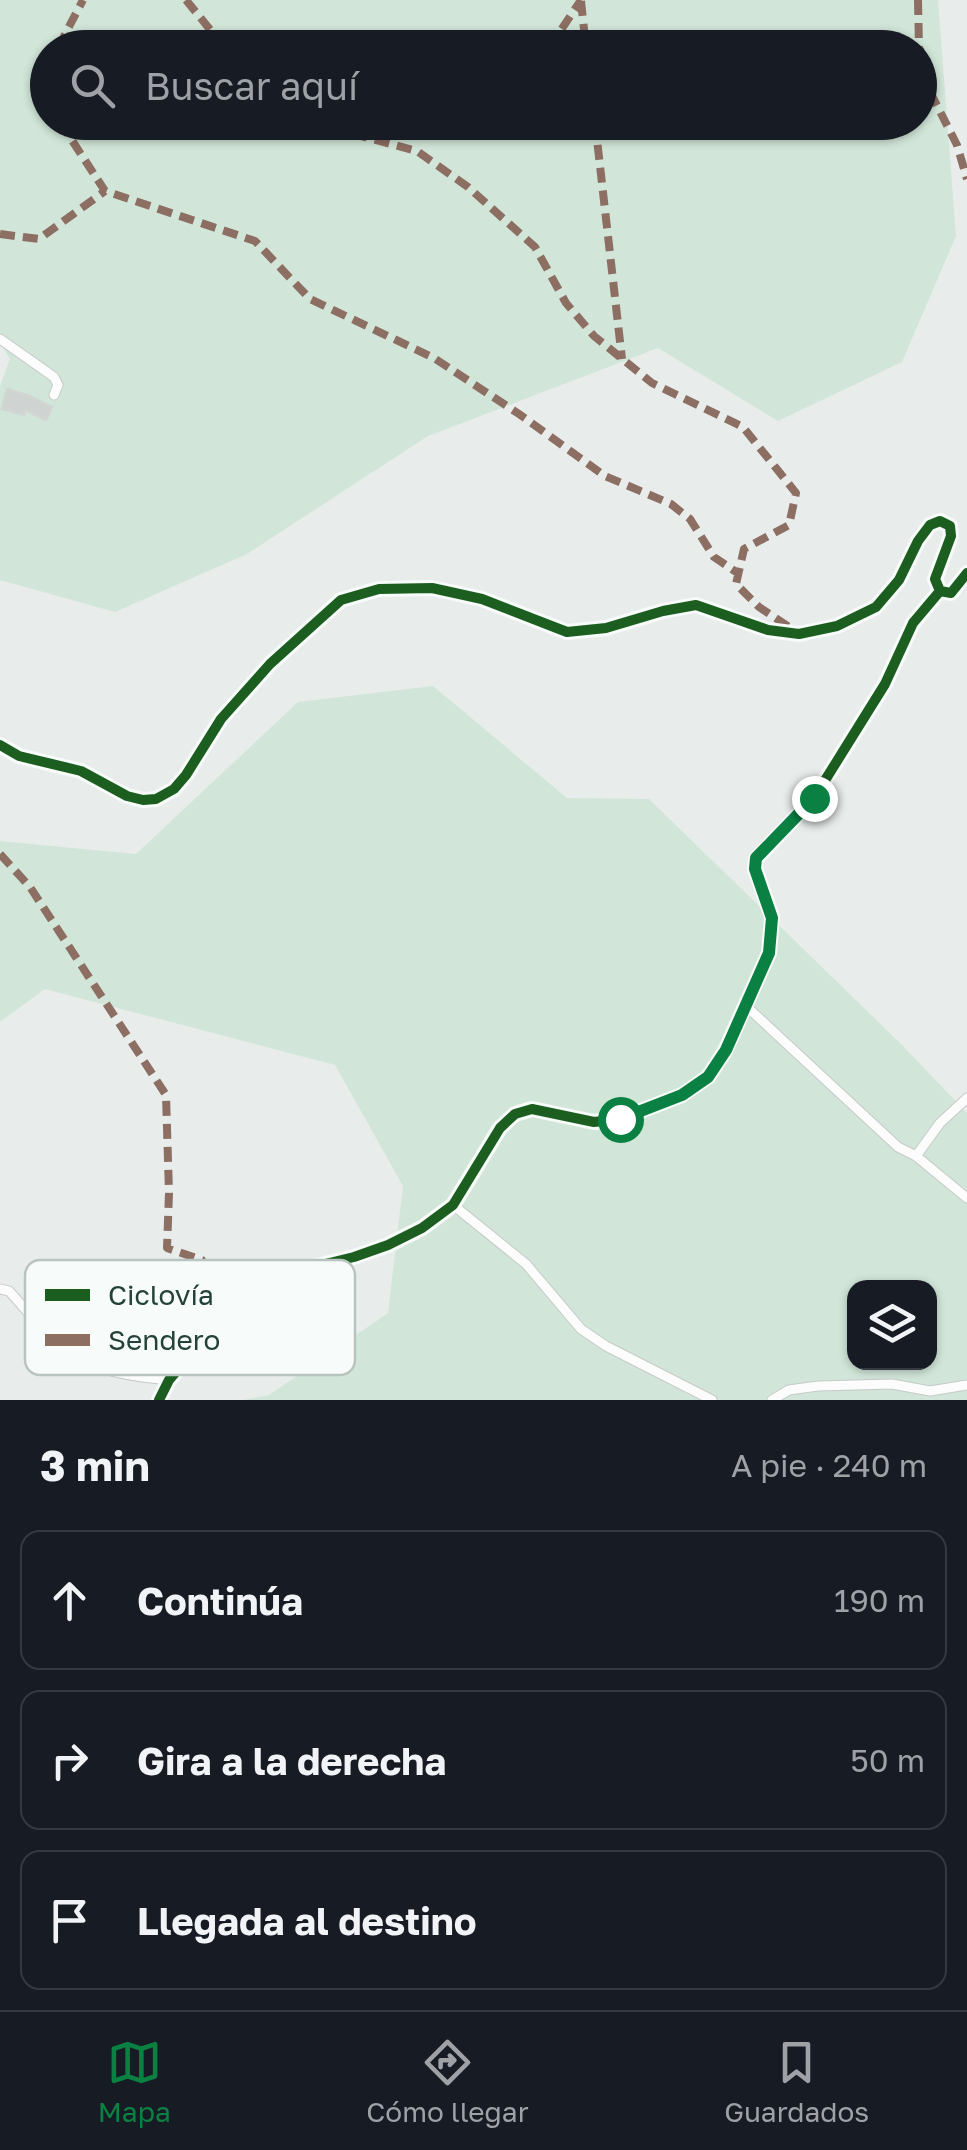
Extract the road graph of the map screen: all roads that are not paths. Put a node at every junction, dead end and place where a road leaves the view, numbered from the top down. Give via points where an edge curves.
1 (0, 339) edge
2 (54, 395) dead end
3 (967, 572) edge
4 (940, 591) junction
5 (0, 745) edge
6 (746, 1006) junction
7 (967, 1098) edge
8 (916, 1156) junction
9 (967, 1198) edge
10 (454, 1205) junction
11 (342, 1260) edge
12 (0, 1289) edge
13 (25, 1308) edge
14 (125, 1375) edge
15 (173, 1375) edge
16 (169, 1380) junction
17 (967, 1386) edge
18 (158, 1400) edge
19 (712, 1400) edge
20 (772, 1400) edge

1 - 2 street via 54,377
3 - 4 street via 951,593
4 - 5 street via 935,579 951,536 950,526 940,521 918,541 876,607 838,626 798,634 696,604 567,632 482,599 432,588 379,589 341,600 270,664 221,719 186,775 156,800 127,796 80,771
4 - 6 street via 913,623 885,684 814,798 756,858 772,918 769,953
6 - 8 street via 898,1147
6 - 10 street via 708,1077 682,1095 594,1122 532,1108 514,1114
7 - 8 street
8 - 9 street
10 - 11 street via 388,1245
10 - 19 street via 526,1264 581,1329
12 - 13 street
14 - 16 street
15 - 16 street
16 - 18 street
17 - 20 street via 818,1386

